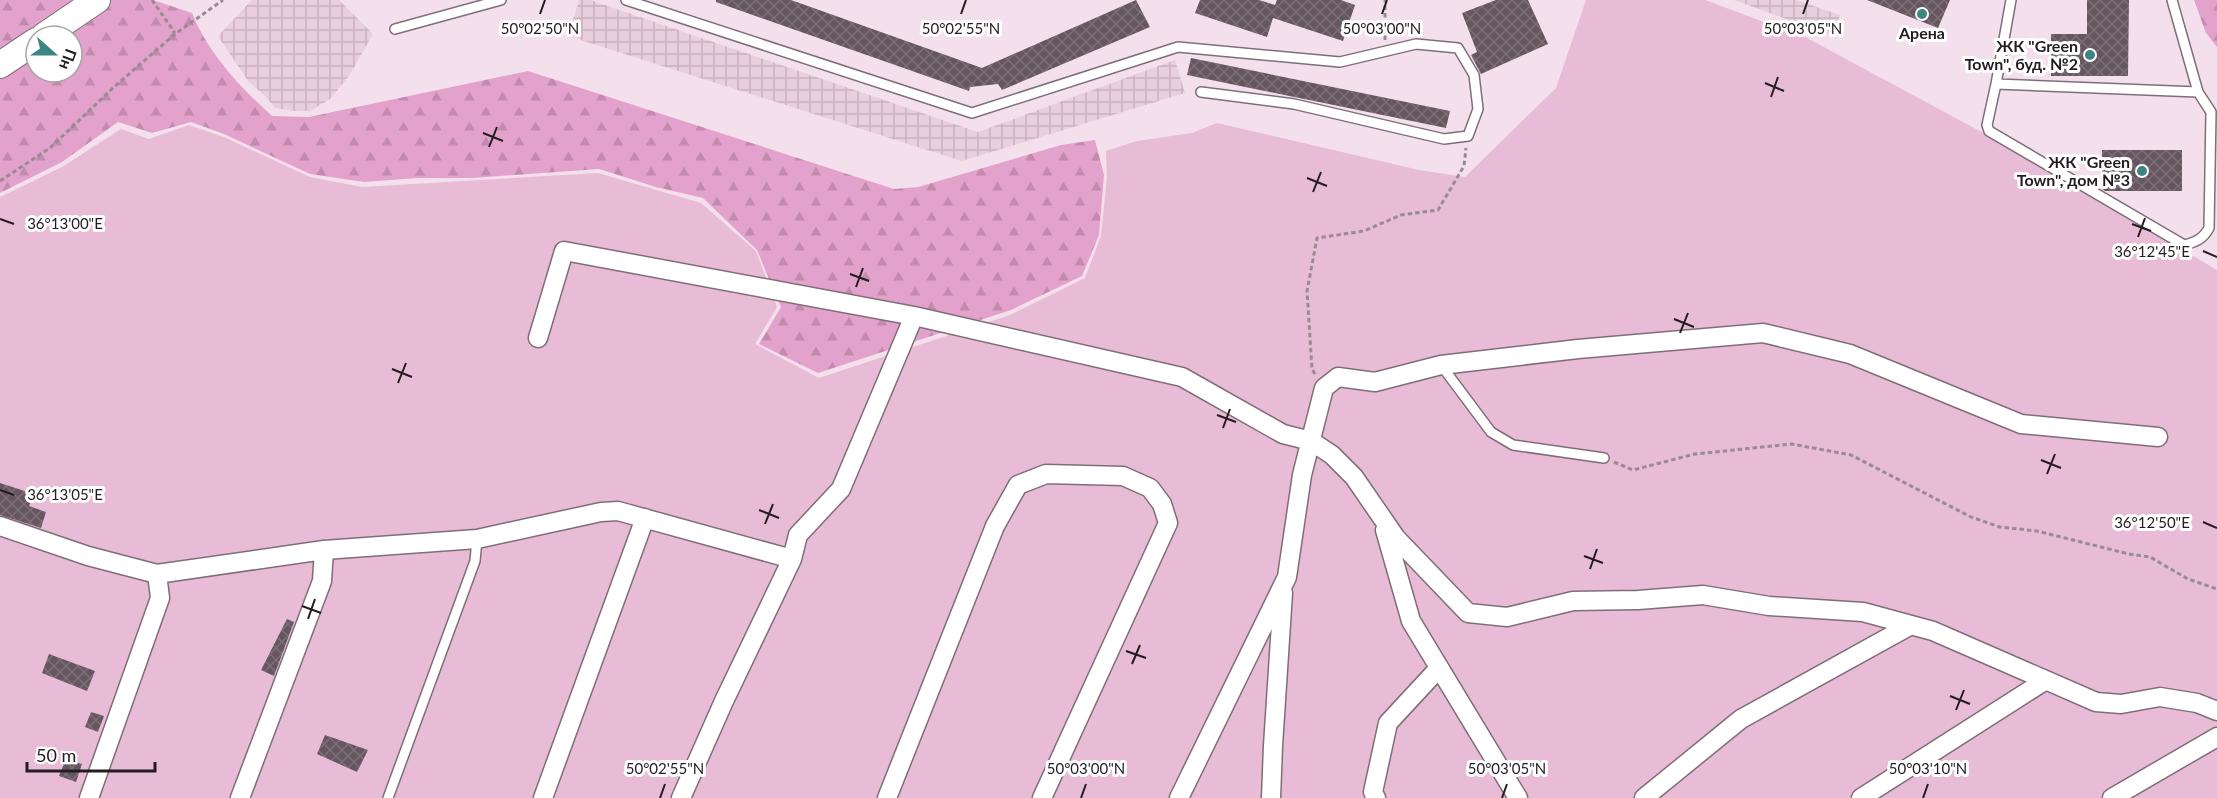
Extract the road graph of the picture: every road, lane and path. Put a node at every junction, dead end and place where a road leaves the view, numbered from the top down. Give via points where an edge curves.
1 (97, 0) edge
2 (152, 0) edge
3 (224, 0) edge
4 (501, 0) edge
5 (626, 0) edge
6 (1385, 0) edge
7 (2011, 0) edge
8 (2172, 0) edge
9 (62, 24) edge
10 (395, 29) dead end
11 (175, 34) junction
12 (24, 49) edge
13 (1385, 51) junction
14 (0, 65) edge
15 (1996, 84) junction
16 (1201, 92) dead end
17 (2198, 92) junction
18 (1468, 136) junction
19 (0, 181) edge
20 (914, 316) junction
21 (538, 338) dead end
22 (1441, 365) junction
23 (1324, 388) junction
24 (1312, 437) junction
25 (2158, 437) dead end
26 (1604, 458) joint
27 (645, 518) junction
28 (1381, 518) junction
29 (0, 526) edge
30 (477, 539) junction
31 (324, 550) junction
32 (792, 559) junction
33 (157, 574) junction
34 (1284, 584) junction
35 (2217, 589) edge
36 (1911, 625) junction
37 (1439, 668) junction
38 (2046, 680) junction
39 (2217, 711) edge
40 (2217, 737) edge
41 (89, 798) edge
42 (240, 798) edge
43 (388, 798) edge
44 (543, 798) edge
45 (681, 798) edge
46 (887, 798) edge
47 (1042, 798) edge
48 (1179, 798) edge
49 (1271, 798) edge
50 (1376, 798) edge
51 (1518, 798) edge
52 (1644, 798) edge
53 (1862, 798) edge
54 (2112, 798) edge

1 - 9 main road
2 - 11 path
3 - 11 path
4 - 10 lane
5 - 13 lane via 972,113 1178,47 1340,62
6 - 13 path
7 - 15 lane
8 - 17 lane
11 - 19 path via 51,148
12 - 14 main road
13 - 18 lane via 1416,44 1458,48 1474,75 1478,109
15 - 17 lane
15 - 17 lane via 1989,131 2184,245 2204,238 2209,228 2211,112
16 - 18 lane via 1294,104 1444,139
18 - 23 path via 1464,166 1438,210 1401,215 1364,231 1317,238 1307,291 1312,369
20 - 21 street via 564,251
20 - 24 street via 1182,376 1283,434
20 - 32 street via 841,489 798,535
22 - 23 street via 1375,382 1338,377
22 - 25 street via 1763,333 1850,354 2021,424
22 - 26 lane via 1491,432 1514,445
23 - 24 street
24 - 28 street via 1354,477
24 - 34 street
26 - 35 path via 1633,470 1695,454 1791,444 1851,455 1971,517 2000,527 2037,531 2150,557 2188,579
27 - 30 street via 618,511 602,512
27 - 32 street
27 - 44 street
28 - 36 street via 1468,613 1507,617 1573,601 1704,595 1769,606 1863,612
28 - 37 street via 1411,621
29 - 33 street
30 - 31 street
30 - 43 lane via 475,561
31 - 33 street
31 - 42 street via 322,581
32 - 45 street
33 - 41 street via 160,598
34 - 48 street
34 - 49 street
36 - 38 street
36 - 52 street via 1741,719
37 - 50 street via 1388,723 1373,792
37 - 51 street
38 - 39 street via 2096,702 2121,704 2160,697
38 - 53 street
40 - 54 street
46 - 47 street via 995,526 1018,485 1046,474 1123,476 1150,488 1162,504 1168,523

